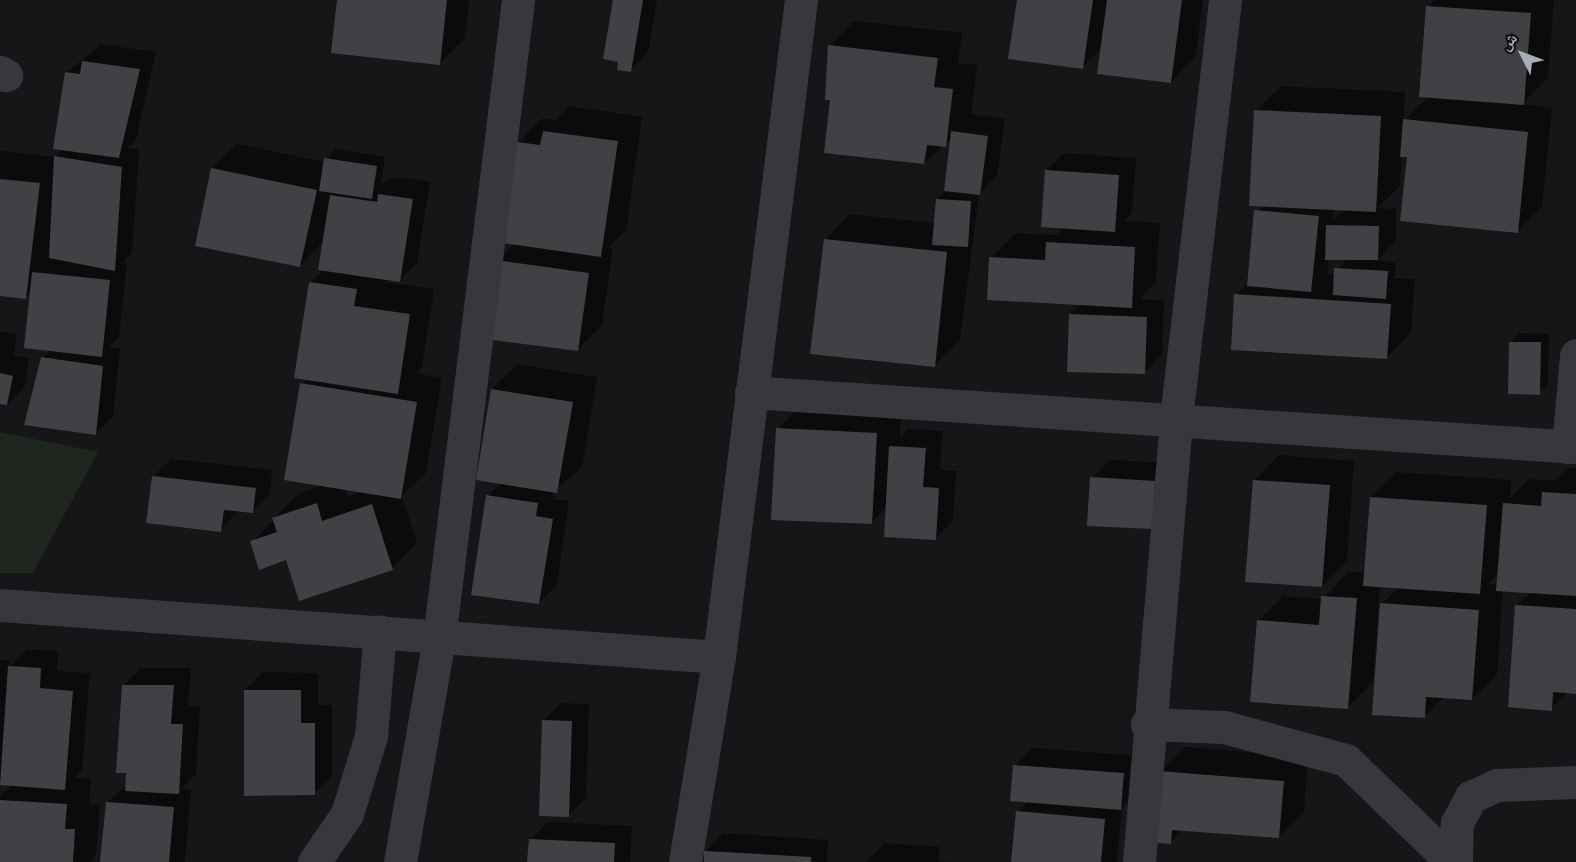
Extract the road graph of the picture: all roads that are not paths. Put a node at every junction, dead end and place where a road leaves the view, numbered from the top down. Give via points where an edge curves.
1 (518, 0) edge
2 (801, 0) edge
3 (1224, 0) edge
4 (1576, 355) edge
5 (751, 392) junction
6 (1176, 418) junction
7 (1572, 447) edge
8 (0, 605) edge
9 (380, 632) junction
10 (438, 639) junction
11 (719, 657) junction
12 (1147, 724) junction
13 (1576, 782) edge
14 (314, 862) edge
15 (400, 862) edge
16 (685, 862) edge
17 (1139, 862) edge
18 (1454, 862) edge

1 - 10 street
2 - 5 street
3 - 6 street
4 - 7 street
5 - 6 street
5 - 11 street
6 - 7 street
6 - 12 street
8 - 9 street
9 - 10 street
9 - 14 street via 371,736 347,814
10 - 11 street
10 - 15 street
11 - 16 street
12 - 17 street
12 - 18 street via 1224,727 1347,760
13 - 18 street via 1497,785 1471,797 1457,823

